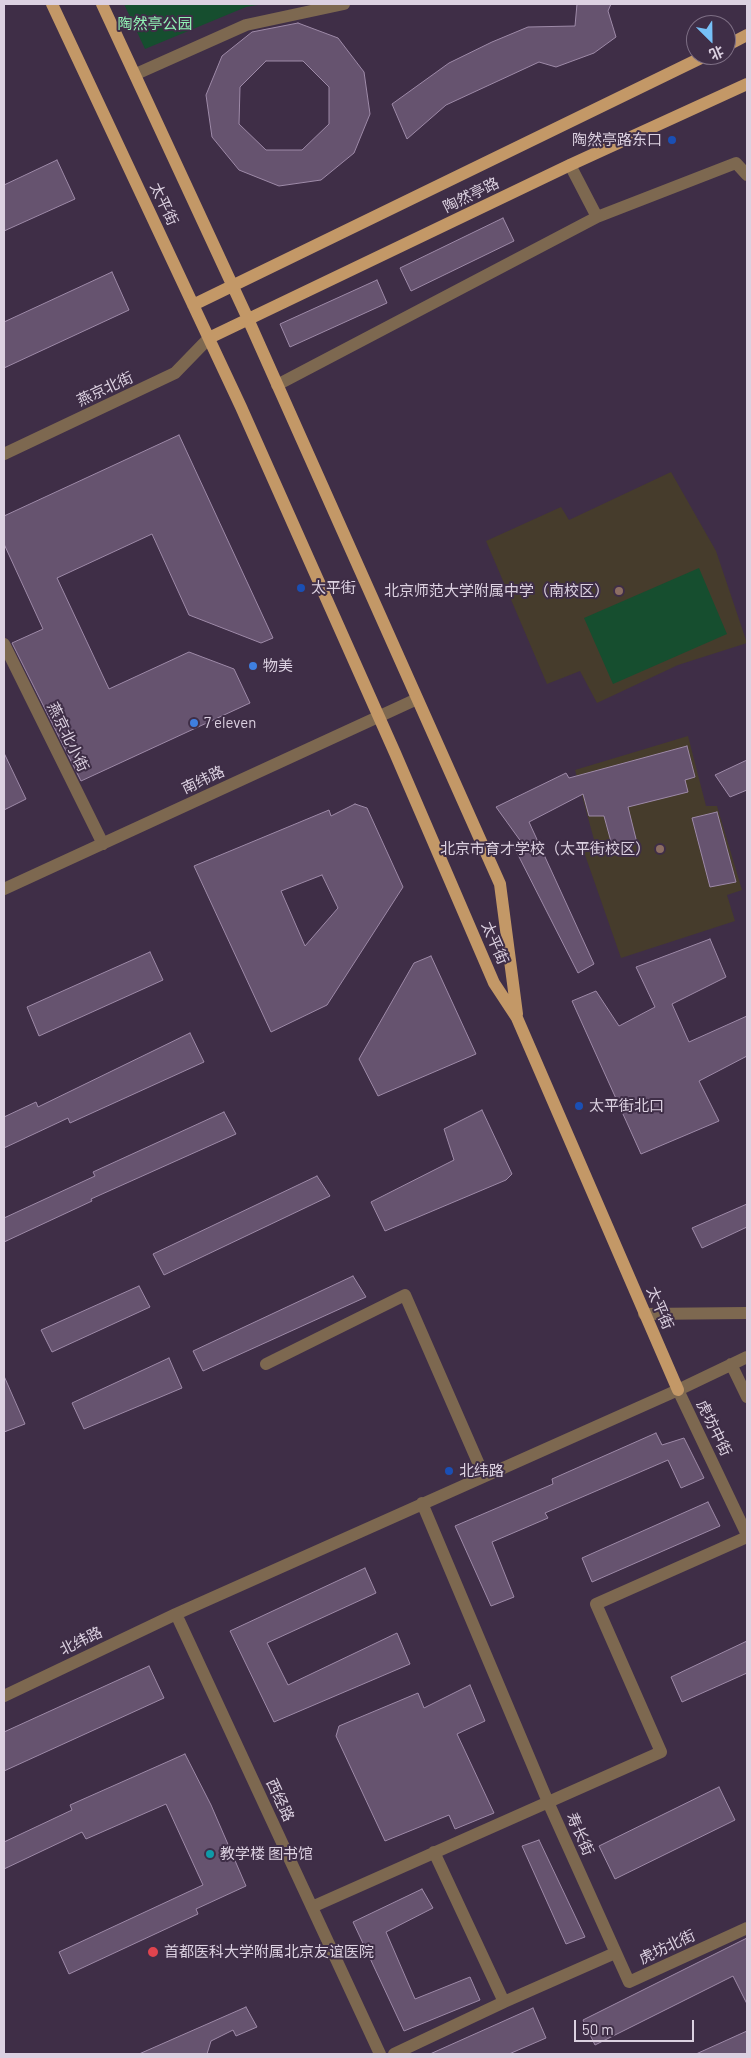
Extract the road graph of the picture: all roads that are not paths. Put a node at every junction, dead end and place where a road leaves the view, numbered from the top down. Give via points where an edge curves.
1 (52, 4) edge
2 (102, 4) edge
3 (344, 4) edge
4 (686, 65) edge
5 (136, 74) junction
6 (747, 84) edge
7 (570, 165) junction
8 (747, 175) edge
9 (598, 217) junction
10 (232, 286) junction
11 (193, 305) junction
12 (248, 319) junction
13 (209, 338) junction
14 (277, 385) junction
15 (4, 454) edge
16 (4, 644) edge
17 (417, 699) junction
18 (379, 717) junction
19 (103, 844) junction
20 (4, 890) edge
21 (517, 1018) junction
22 (747, 1313) edge
23 (644, 1314) junction
24 (747, 1357) edge
25 (266, 1364) dead end
26 (731, 1364) junction
27 (678, 1390) junction
28 (747, 1397) edge
29 (484, 1476) junction
30 (422, 1503) junction
31 (747, 1536) edge
32 (176, 1614) junction
33 (4, 1696) edge
34 (548, 1802) junction
35 (434, 1852) junction
36 (312, 1907) junction
37 (747, 1928) edge
38 (615, 1952) junction
39 (504, 2002) junction
40 (380, 2054) edge
41 (394, 2054) edge

1 - 11 main road, 太平街
2 - 5 main road, 太平街
3 - 5 street via 246,25
4 - 10 main road, 陶然亭路
5 - 10 main road, 太平街
6 - 7 main road, 陶然亭路
7 - 9 street
7 - 12 main road, 陶然亭路
8 - 9 street via 736,163
9 - 14 street
10 - 11 main road, 陶然亭路
10 - 12 main road, 太平街
11 - 13 main road, 太平街
12 - 13 main road, 陶然亭路
12 - 14 main road, 太平街
13 - 15 street, 燕京北街 via 175,374
13 - 18 main road, 太平街
14 - 17 main road, 太平街
16 - 19 street, 燕京北小街
17 - 18 street, 南纬路
17 - 21 main road, 太平街 via 500,884
18 - 19 street, 南纬路
18 - 21 main road, 太平街 via 494,983
19 - 20 street, 南纬路
21 - 23 main road, 太平街
22 - 23 street
23 - 27 main road, 太平街
24 - 26 street, 北纬路
25 - 29 street via 405,1295
26 - 27 street, 北纬路
26 - 28 street
27 - 29 street, 北纬路
27 - 31 street, 虎坊中街
29 - 30 street, 北纬路
30 - 32 street, 北纬路
30 - 34 street, 寿长街
31 - 34 street via 596,1604 661,1752
32 - 33 street, 北纬路
32 - 36 street, 西经路
34 - 35 street
34 - 38 street, 寿长街
35 - 36 street
35 - 39 street
36 - 40 street, 西经路
37 - 38 street, 虎坊北街 via 629,1982
38 - 39 street
39 - 41 street

